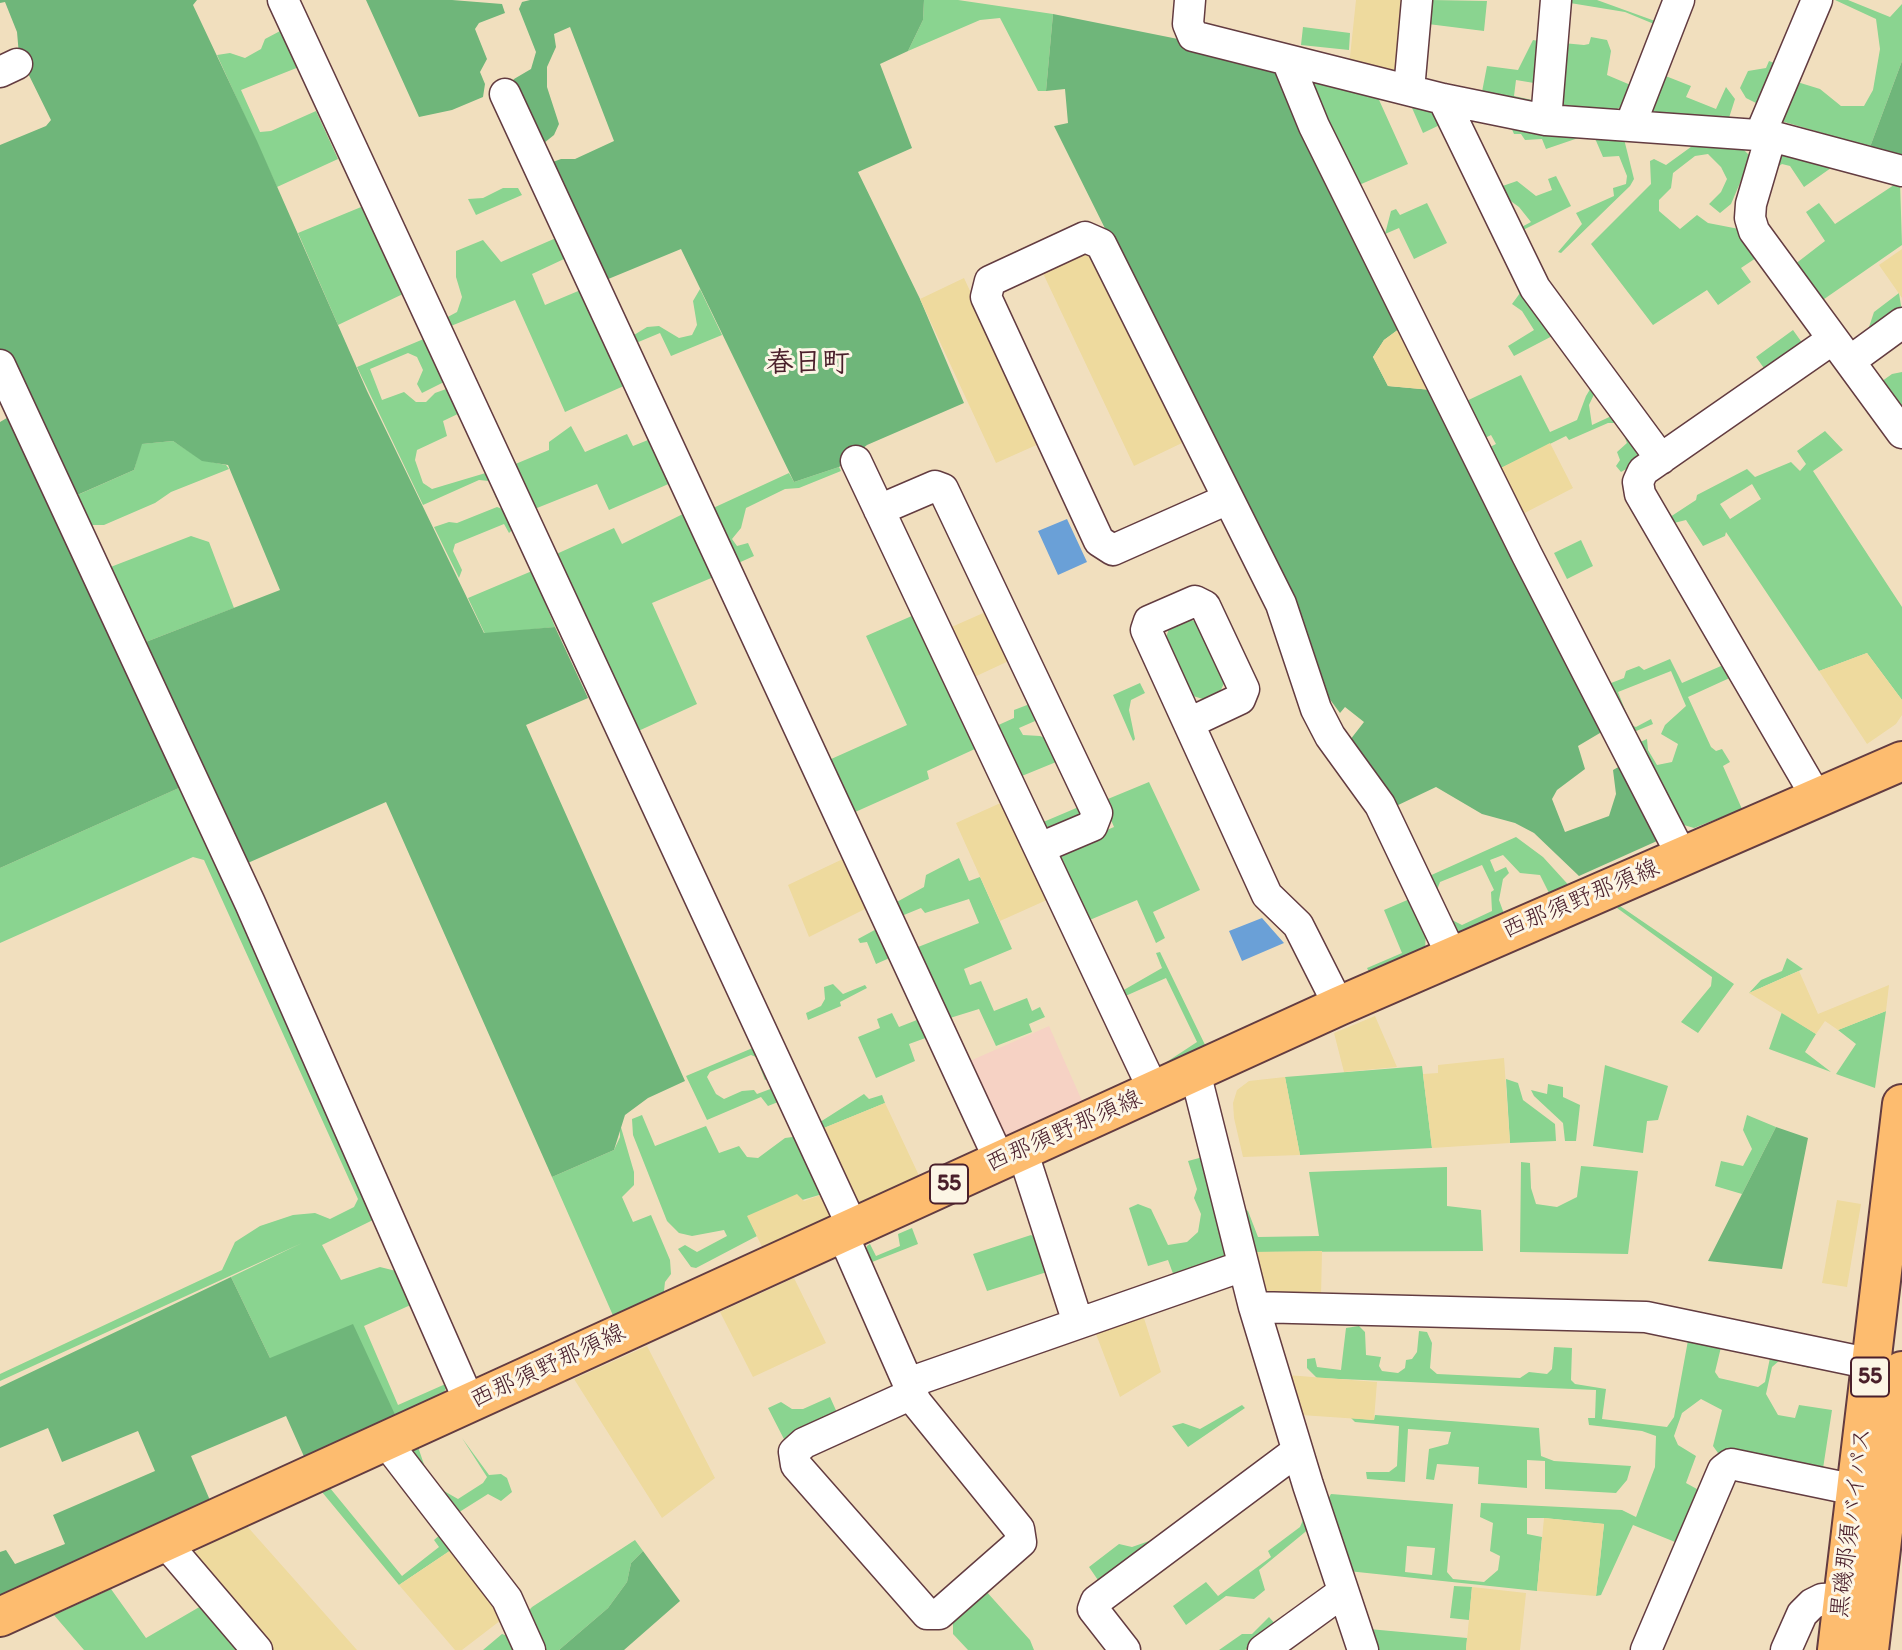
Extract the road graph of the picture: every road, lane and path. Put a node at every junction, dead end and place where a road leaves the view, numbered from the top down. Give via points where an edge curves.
1 (283, 0) edge
2 (1190, 0) edge
3 (1417, 0) edge
4 (1556, 0) edge
5 (1679, 0) edge
6 (1817, 0) edge
7 (1287, 60) junction
8 (1409, 90) junction
9 (505, 94) dead end
10 (1443, 99) junction
11 (1546, 120) junction
12 (1630, 126) junction
13 (1766, 135) junction
14 (1902, 171) edge
15 (1902, 323) edge
16 (1841, 350) junction
17 (0, 366) edge
18 (1902, 433) edge
19 (1661, 459) junction
20 (856, 461) dead end
21 (1228, 499) junction
22 (879, 510) junction
23 (1189, 723) dead end
24 (1902, 761) edge
25 (1817, 798) junction
26 (1040, 848) junction
27 (1682, 856) junction
28 (1452, 956) junction
29 (1339, 1006) junction
30 (1195, 1072) junction
31 (1154, 1091) junction
32 (1902, 1104) edge
33 (1011, 1155) junction
34 (847, 1230) junction
35 (1243, 1266) junction
36 (1254, 1307) junction
37 (1078, 1323) junction
38 (1887, 1367) edge
39 (910, 1389) junction
40 (470, 1403) junction
41 (386, 1442) junction
42 (1297, 1451) junction
43 (1856, 1489) junction
44 (164, 1541) junction
45 (1343, 1592) junction
46 (1843, 1598) junction
47 (0, 1617) edge
48 (257, 1650) edge
49 (530, 1650) edge
50 (1125, 1650) edge
51 (1262, 1650) edge
52 (1363, 1650) edge
53 (1646, 1650) edge
54 (1786, 1650) edge
55 (1837, 1650) edge
56 (1870, 1650) edge

1 - 34 street
2 - 7 street via 1188,24 1193,36
3 - 8 street
4 - 11 street
5 - 12 street
6 - 13 street
7 - 8 street
7 - 27 street via 1314,126
8 - 10 street
9 - 33 street
10 - 11 street
10 - 19 street via 1535,288
11 - 12 street
12 - 13 street
13 - 14 street
13 - 16 street via 1750,219
15 - 16 street
16 - 18 street
16 - 19 street
17 - 40 street via 250,903
19 - 25 street via 1643,471 1638,482 1640,494
20 - 22 street
21 - 21 street via 1113,550 1099,541 986,297 990,281 1085,237 1101,244
21 - 28 street via 1282,604 1316,709 1380,805
22 - 26 street
22 - 26 street via 935,486 943,489 949,501 1097,813 1092,826
23 - 29 street via 1267,895 1298,925
24 - 25 main road, 西那須野那須線 / 55
25 - 27 main road, 西那須野那須線 / 55
26 - 31 street
27 - 28 main road, 西那須野那須線 / 55
28 - 29 main road, 西那須野那須線 / 55
29 - 30 main road, 西那須野那須線 / 55
30 - 31 main road, 西那須野那須線 / 55
30 - 35 street
31 - 33 main road, 西那須野那須線 / 55
32 - 38 main road, 黒磯那須バイパス / 55
33 - 34 main road, 西那須野那須線 / 55
33 - 37 street
34 - 39 street
34 - 40 main road, 西那須野那須線 / 55
35 - 36 street
35 - 37 street
36 - 38 street via 1646,1317
36 - 42 street
37 - 39 street
38 - 43 main road, 黒磯那須バイパス / 55
38 - 56 main road, 黒磯那須バイパス / 55
39 - 39 street via 1019,1529 1021,1542 939,1614 927,1614 796,1465 794,1452
40 - 41 main road, 西那須野那須線 / 55
41 - 44 main road, 西那須野那須線 / 55
41 - 49 street via 508,1599
42 - 45 street
42 - 50 street via 1096,1601 1093,1609
43 - 46 main road, 黒磯那須バイパス / 55
43 - 53 street via 1731,1464 1723,1470
44 - 47 main road, 西那須野那須線 / 55
44 - 48 street
45 - 51 street
45 - 52 street
46 - 54 street via 1812,1604 1802,1614
46 - 55 main road, 黒磯那須バイパス / 55

